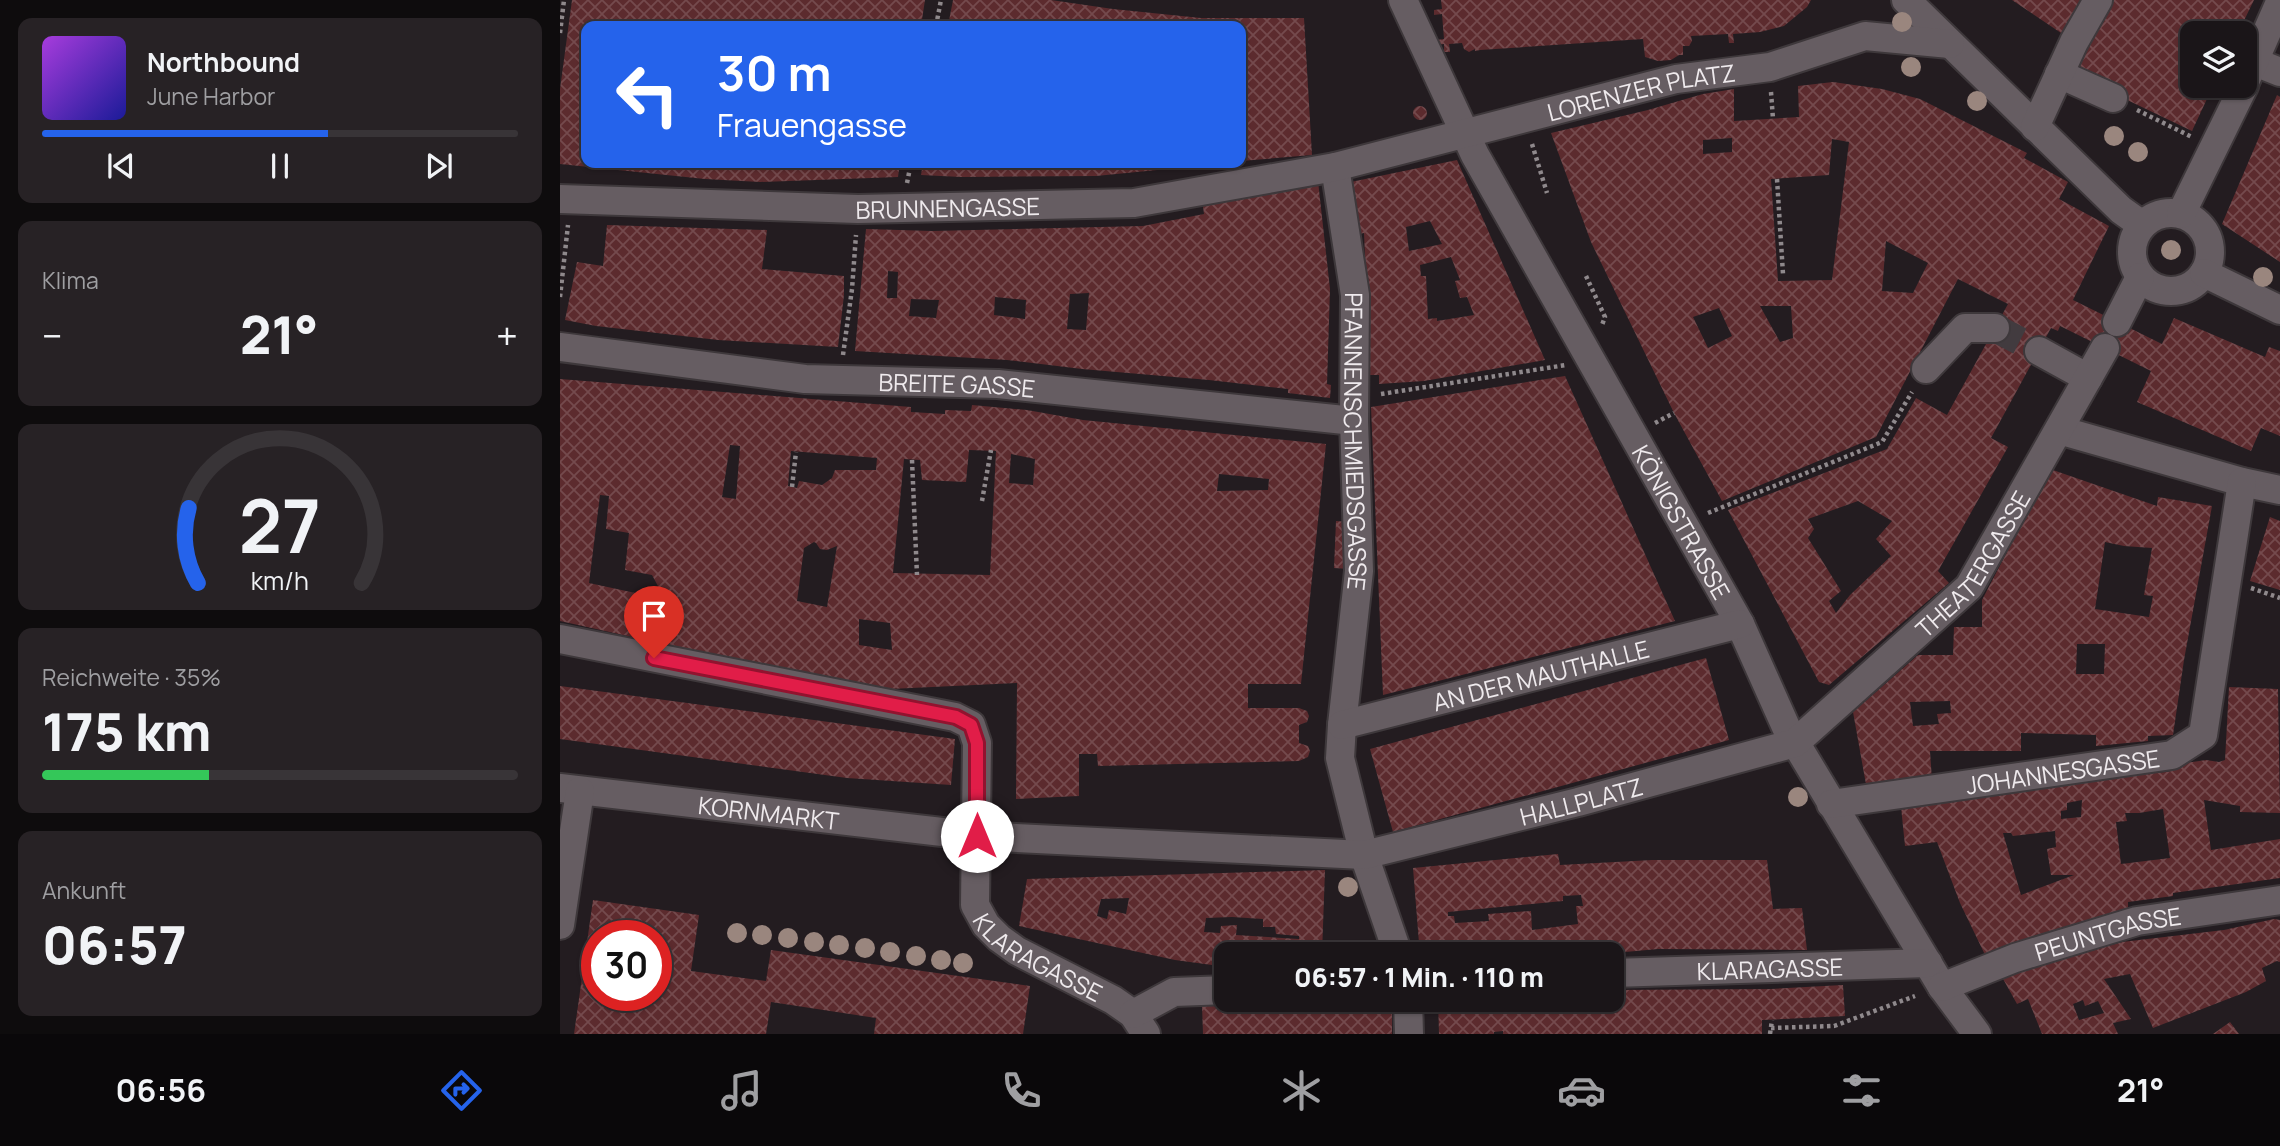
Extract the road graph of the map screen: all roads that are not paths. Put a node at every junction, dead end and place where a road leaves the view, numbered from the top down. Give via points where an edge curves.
1 (1403, 0) edge
2 (1906, 0) edge
3 (2098, 0) edge
4 (2280, 2) edge
5 (1950, 44) junction
6 (2257, 73) edge
7 (2059, 74) junction
8 (2243, 98) edge
9 (2123, 103) road end
10 (2035, 127) junction
11 (1465, 133) junction
12 (1335, 167) junction
13 (565, 200) edge
14 (2181, 214) junction
15 (2142, 225) junction
16 (2204, 273) junction
17 (2140, 277) junction
18 (2280, 310) edge
19 (2118, 323) dead end
20 (1995, 328) tunnel mouth
21 (560, 347) edge
22 (2105, 348) dead end
23 (2039, 351) tunnel mouth
24 (1926, 369) road end
25 (2088, 378) junction
26 (1355, 410) junction
27 (2059, 430) junction
28 (2242, 482) junction
29 (2280, 490) edge
30 (1740, 624) junction
31 (560, 639) edge
32 (1342, 725) junction
33 (1795, 744) junction
34 (570, 789) edge
35 (1831, 804) junction
36 (977, 836) junction
37 (1364, 855) junction
38 (2280, 900) edge
39 (560, 925) edge
40 (1394, 942) edge
41 (1928, 962) junction
42 (1624, 973) edge
43 (1942, 986) junction
44 (1214, 990) edge
45 (1408, 1012) edge
46 (1140, 1024) edge
47 (1409, 1034) edge
48 (1977, 1034) edge

1 - 11 street, KÖNIGSTRASSE
2 - 5 street
3 - 7 street
4 - 6 street
5 - 10 street
5 - 11 street, LORENZER PLATZ via 1865,36 1770,67 1676,79
7 - 9 street
7 - 10 street
8 - 14 street
10 - 15 street
11 - 12 street, LORENZER PLATZ
11 - 30 street, KÖNIGSTRASSE
12 - 13 street, BRUNNENGASSE via 1134,203 858,209
12 - 26 street, PFANNENSCHMIEDSGASSE via 1355,295
14 - 15 street via 2160,214
14 - 16 street via 2201,226 2207,237 2209,261
15 - 17 street via 2131,256
16 - 17 street via 2196,282 2173,291 2161,290
16 - 18 street
17 - 19 street
20 - 24 street via 1965,328
21 - 26 street, BREITE GASSE via 804,379 998,384
22 - 25 street, THEATERGASSE
23 - 25 street
25 - 27 street, THEATERGASSE
26 - 32 street, PFANNENSCHMIEDSGASSE via 1359,572
27 - 28 street
27 - 33 street, THEATERGASSE via 1969,587
28 - 29 street
28 - 35 street, JOHANNESGASSE via 2203,735 2172,755
30 - 32 street, AN DER MAUTHALLE
30 - 33 street, KÖNIGSTRASSE
31 - 36 street, KLARAGASSE via 956,717 971,725 977,743
32 - 37 street, PFANNENSCHMIEDSGASSE via 1340,758
33 - 35 street, KÖNIGSTRASSE
33 - 37 street, HALLPLATZ
34 - 36 street, KORNMARKT
34 - 39 street
35 - 41 street, KÖNIGSTRASSE
36 - 37 street, HALLPLATZ
36 - 46 street, KLARAGASSE via 975,905 986,925 1017,951 1113,1000
37 - 40 street
38 - 43 street, PEUNTGASSE via 2137,920
41 - 42 street, KLARAGASSE
41 - 43 street, KÖNIGSTRASSE
43 - 48 street, KÖNIGSTRASSE
44 - 46 street, KLARAGASSE via 1174,992
45 - 47 street

